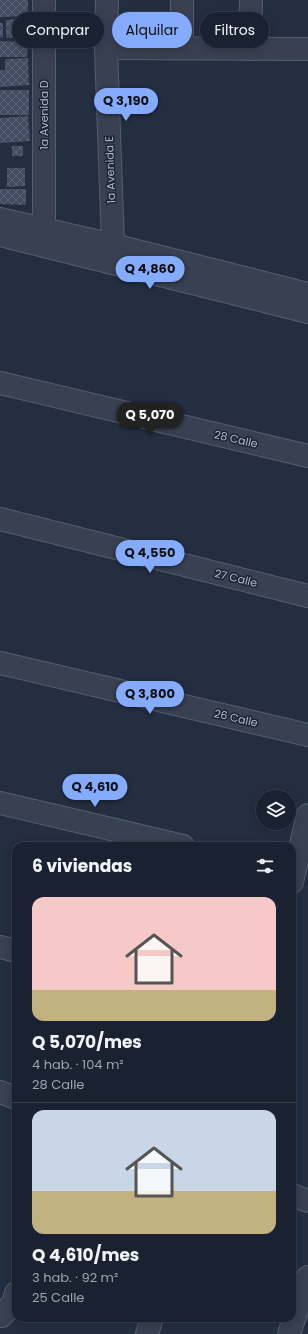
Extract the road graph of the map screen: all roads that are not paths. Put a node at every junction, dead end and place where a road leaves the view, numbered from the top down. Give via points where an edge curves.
1 (44, 0) edge
2 (107, 0) edge
3 (182, 0) edge
4 (251, 0) edge
5 (182, 12) edge
6 (106, 48) junction
7 (112, 48) edge
8 (182, 48) edge
9 (308, 48) edge
10 (250, 49) junction
11 (0, 219) edge
12 (44, 229) junction
13 (0, 235) edge
14 (113, 245) junction
15 (308, 294) edge
16 (308, 312) edge
17 (0, 383) edge
18 (308, 456) edge
19 (0, 519) edge
20 (308, 596) edge
21 (0, 663) edge
22 (308, 734) edge
23 (0, 802) edge
24 (308, 815) edge
25 (166, 842) edge
26 (296, 864) edge
27 (0, 947) edge
28 (12, 951) edge
29 (0, 1092) edge
30 (12, 1096) edge
31 (296, 1196) edge
32 (308, 1201) edge
33 (308, 1277) edge
34 (12, 1304) edge
35 (296, 1313) edge
36 (1, 1316) edge
37 (150, 1322) edge
38 (293, 1322) edge
39 (146, 1334) edge
40 (289, 1334) edge

1 - 12 street, 1a Avenida D
2 - 6 street, 1a Avenida E
3 - 5 street
4 - 10 street
6 - 7 street
6 - 14 street, 1a Avenida E
8 - 10 street
9 - 10 street
11 - 12 street
12 - 14 street
13 - 16 street
14 - 15 street
17 - 18 street, 28 Calle
19 - 20 street, 27 Calle
21 - 22 street, 26 Calle
23 - 25 street
24 - 26 street
27 - 28 street
29 - 30 street
31 - 32 street
33 - 35 street
34 - 36 street
37 - 39 street
38 - 40 street

